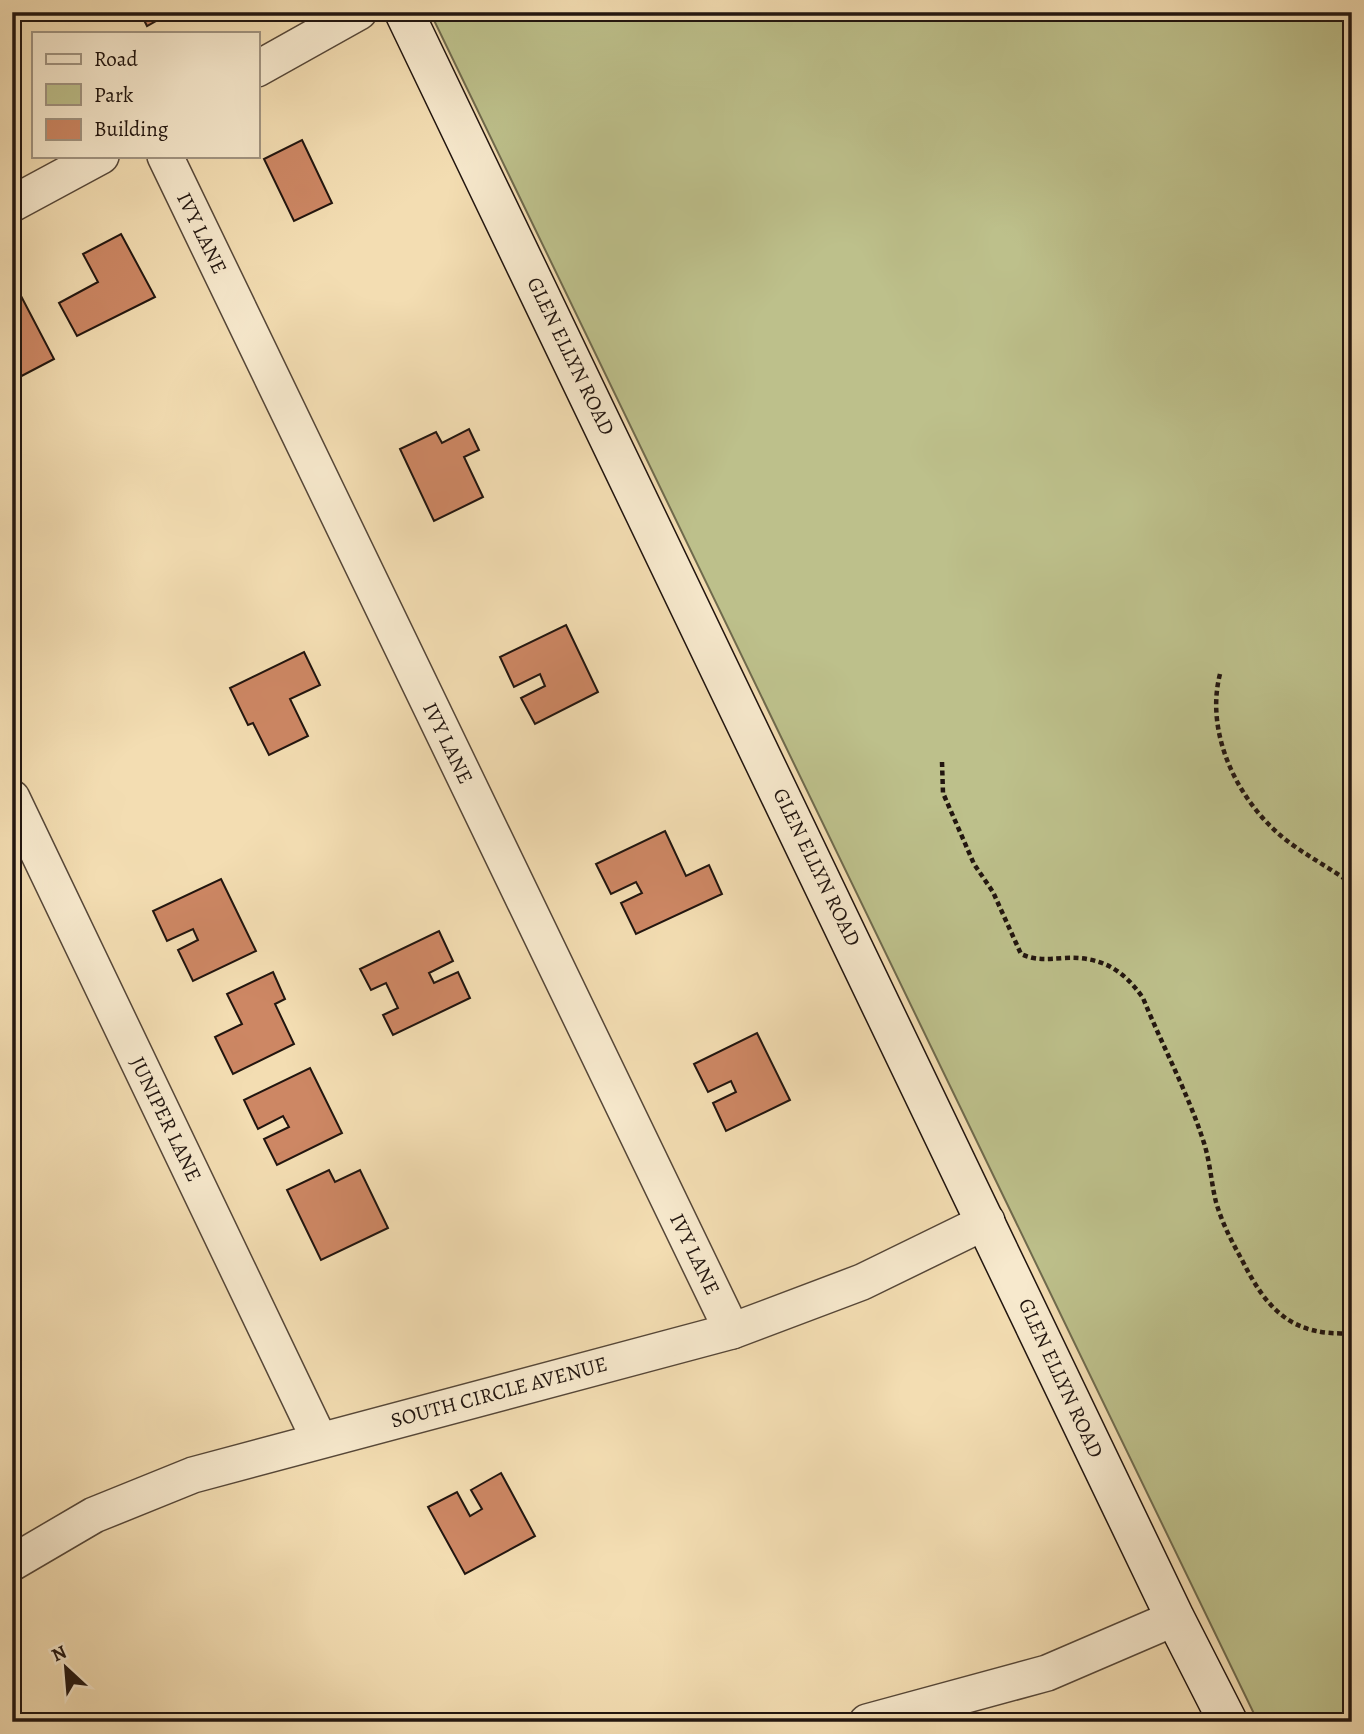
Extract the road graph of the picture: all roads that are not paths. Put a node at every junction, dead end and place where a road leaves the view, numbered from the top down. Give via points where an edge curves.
1 (359, 12) edge
2 (404, 12) edge
3 (259, 68) edge
4 (97, 158) edge
5 (166, 158) edge
6 (12, 204) edge
7 (12, 798) edge
8 (987, 1221) junction
9 (732, 1331) junction
10 (319, 1439) junction
11 (12, 1563) edge
12 (1175, 1618) junction
13 (867, 1722) edge
14 (1228, 1722) edge

1 - 3 street
2 - 8 street, GLEN ELLYN ROAD
4 - 6 street
5 - 9 street, IVY LANE
7 - 10 street, JUNIPER LANE
8 - 9 street, SOUTH CIRCLE AVENUE via 862,1282
8 - 12 street, GLEN ELLYN ROAD
9 - 10 street, SOUTH CIRCLE AVENUE
10 - 11 street, SOUTH CIRCLE AVENUE via 193,1475 94,1515
12 - 13 street via 1046,1673
12 - 14 street, GLEN ELLYN ROAD

